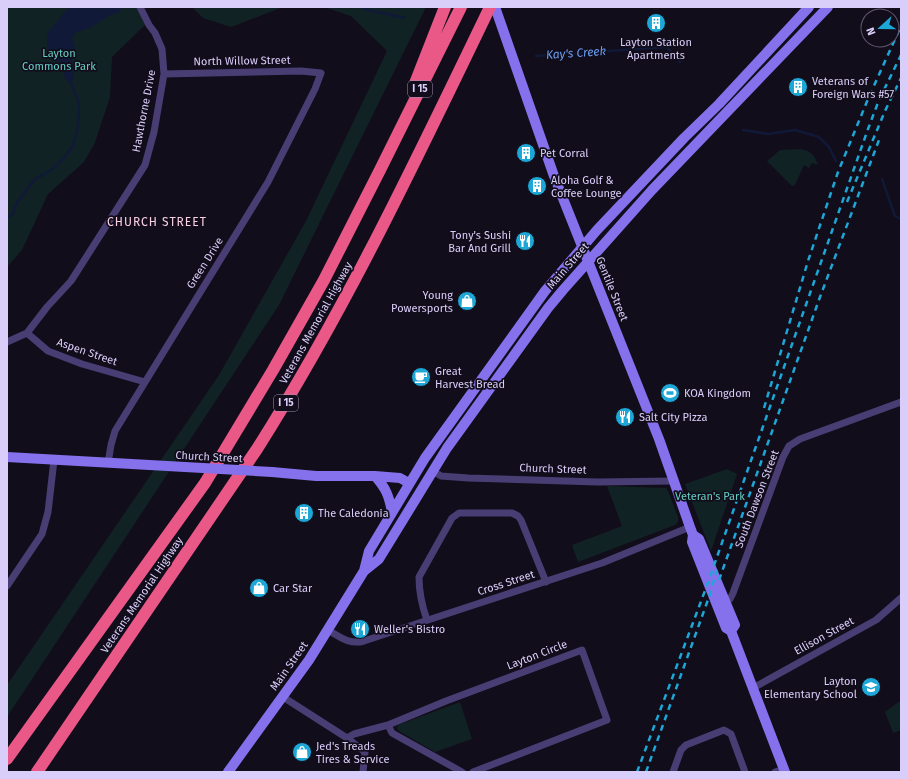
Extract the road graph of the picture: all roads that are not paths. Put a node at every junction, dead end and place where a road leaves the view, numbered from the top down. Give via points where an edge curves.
1 (140, 7) edge
2 (445, 7) edge
3 (461, 7) edge
4 (490, 7) edge
5 (495, 7) edge
6 (809, 7) edge
7 (828, 7) edge
8 (321, 73) joint
9 (164, 74) junction
10 (380, 170) junction
11 (582, 246) junction
12 (588, 261) junction
13 (27, 333) junction
14 (7, 342) edge
15 (145, 382) junction
16 (901, 402) edge
17 (451, 420) junction
18 (7, 457) edge
19 (54, 460) junction
20 (108, 463) junction
21 (433, 471) junction
22 (375, 476) junction
23 (674, 481) junction
24 (409, 483) junction
25 (392, 512) junction
26 (692, 531) junction
27 (364, 571) junction
28 (546, 582) junction
29 (7, 586) edge
30 (901, 598) edge
31 (726, 602) junction
32 (427, 620) junction
33 (328, 630) junction
34 (731, 631) junction
35 (753, 688) junction
36 (282, 696) junction
37 (388, 725) junction
38 (347, 738) junction
39 (7, 759) edge
40 (781, 771) edge
41 (37, 772) edge
42 (228, 772) edge
43 (363, 772) edge
44 (462, 772) edge
45 (473, 772) edge
46 (673, 772) edge
47 (745, 772) edge

1 - 9 street, Hawthorne Drive via 162,48
2 - 10 highway
3 - 10 highway, Veterans Memorial Highway / I 15
4 - 41 highway, Veterans Memorial Highway / I 15 via 373,247 286,402 253,455
5 - 11 main road, Gentile Street via 554,176
6 - 11 main road, Main Street
7 - 12 main road, Main Street via 652,190
8 - 9 street, North Willow Street via 301,71
8 - 15 street, Green Drive via 268,182
9 - 13 street, Hawthorne Drive via 154,132 145,165 71,281
10 - 39 highway, Veterans Memorial Highway / I 15 via 320,287 205,483
11 - 12 main road, Gentile Street
11 - 17 main road, Main Street via 545,291
12 - 21 main road, Main Street via 548,308
12 - 23 main road, Gentile Street
13 - 14 street, Hawthorne Drive
13 - 15 street, Aspen Street via 48,351 82,364
15 - 20 street, Green Drive via 115,431
16 - 31 street, South Dawson Street via 800,439 789,446 734,593
17 - 21 main road via 446,440 430,463
17 - 24 main road, Main Street
18 - 19 main road, Church Street
19 - 20 main road, Church Street
19 - 29 street via 48,512 42,534
20 - 22 main road, Church Street, bridge via 316,476
21 - 23 street, Church Street via 441,476 468,478 598,482
21 - 27 main road, Main Street via 380,559
22 - 24 main road, Church Street via 400,478
22 - 25 main road via 387,491
23 - 26 main road, Gentile Street
24 - 25 main road, Main Street
25 - 27 main road, Main Street via 369,551
26 - 28 street, Cross Street
26 - 31 main road, Gentile Street via 699,539
26 - 34 main road, Gentile Street via 692,542 726,628
27 - 33 main road, Main Street
28 - 32 street, Cross Street
28 - 32 street via 518,516 512,513 459,513 452,518 419,577 419,588
30 - 35 street, Ellison Street via 876,620
31 - 34 main road, Gentile Street via 735,625
32 - 33 street, Cross Street via 355,643 346,641
33 - 36 main road, Main Street
34 - 35 main road, Gentile Street
35 - 40 main road, Gentile Street
36 - 38 street
36 - 42 main road, Main Street
37 - 38 street, Layton Circle
37 - 44 street via 392,733
37 - 45 street, Layton Circle via 582,650 607,720
38 - 43 street via 365,752
46 - 47 street via 681,750 692,742 724,730 731,734

